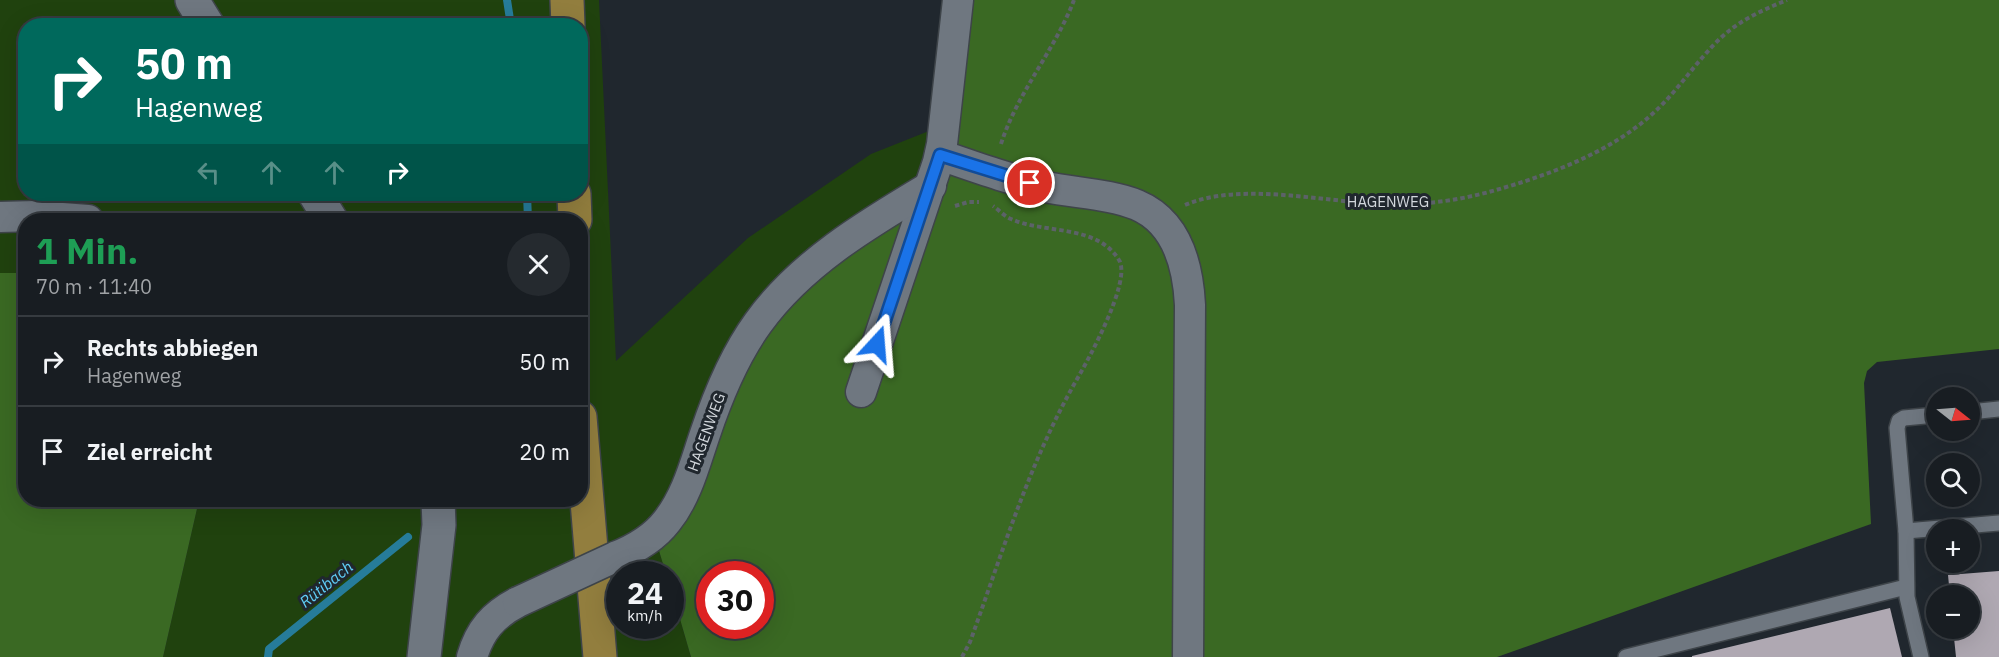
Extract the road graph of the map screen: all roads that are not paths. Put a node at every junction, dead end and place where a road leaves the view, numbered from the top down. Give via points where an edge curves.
1 (192, 0) edge
2 (567, 0) edge
3 (958, 0) edge
4 (203, 18) edge
5 (568, 18) edge
6 (940, 155) junction
7 (931, 186) junction
8 (18, 216) edge
9 (0, 217) edge
10 (861, 392) dead end
11 (1999, 409) edge
12 (1980, 411) edge
13 (1926, 416) edge
14 (438, 507) edge
15 (588, 507) edge
16 (1999, 523) edge
17 (1906, 531) junction
18 (1906, 587) junction
19 (424, 657) edge
20 (472, 657) edge
21 (600, 657) edge
22 (1188, 657) edge
23 (1626, 657) edge
24 (1921, 657) edge

1 - 4 street
2 - 5 highway
3 - 6 street
6 - 7 street
6 - 22 street via 1045,187 1137,205 1157,219 1176,242 1189,285
7 - 10 street
7 - 20 street, HAGENWEG, bridge via 841,244 775,301 745,342 723,386 687,486 675,510 654,534 637,547 518,602 488,622
8 - 9 street
11 - 12 lane
13 - 17 lane via 1904,418 1898,424
14 - 19 street
15 - 21 highway
16 - 17 lane
17 - 18 lane
18 - 23 lane
18 - 24 lane

